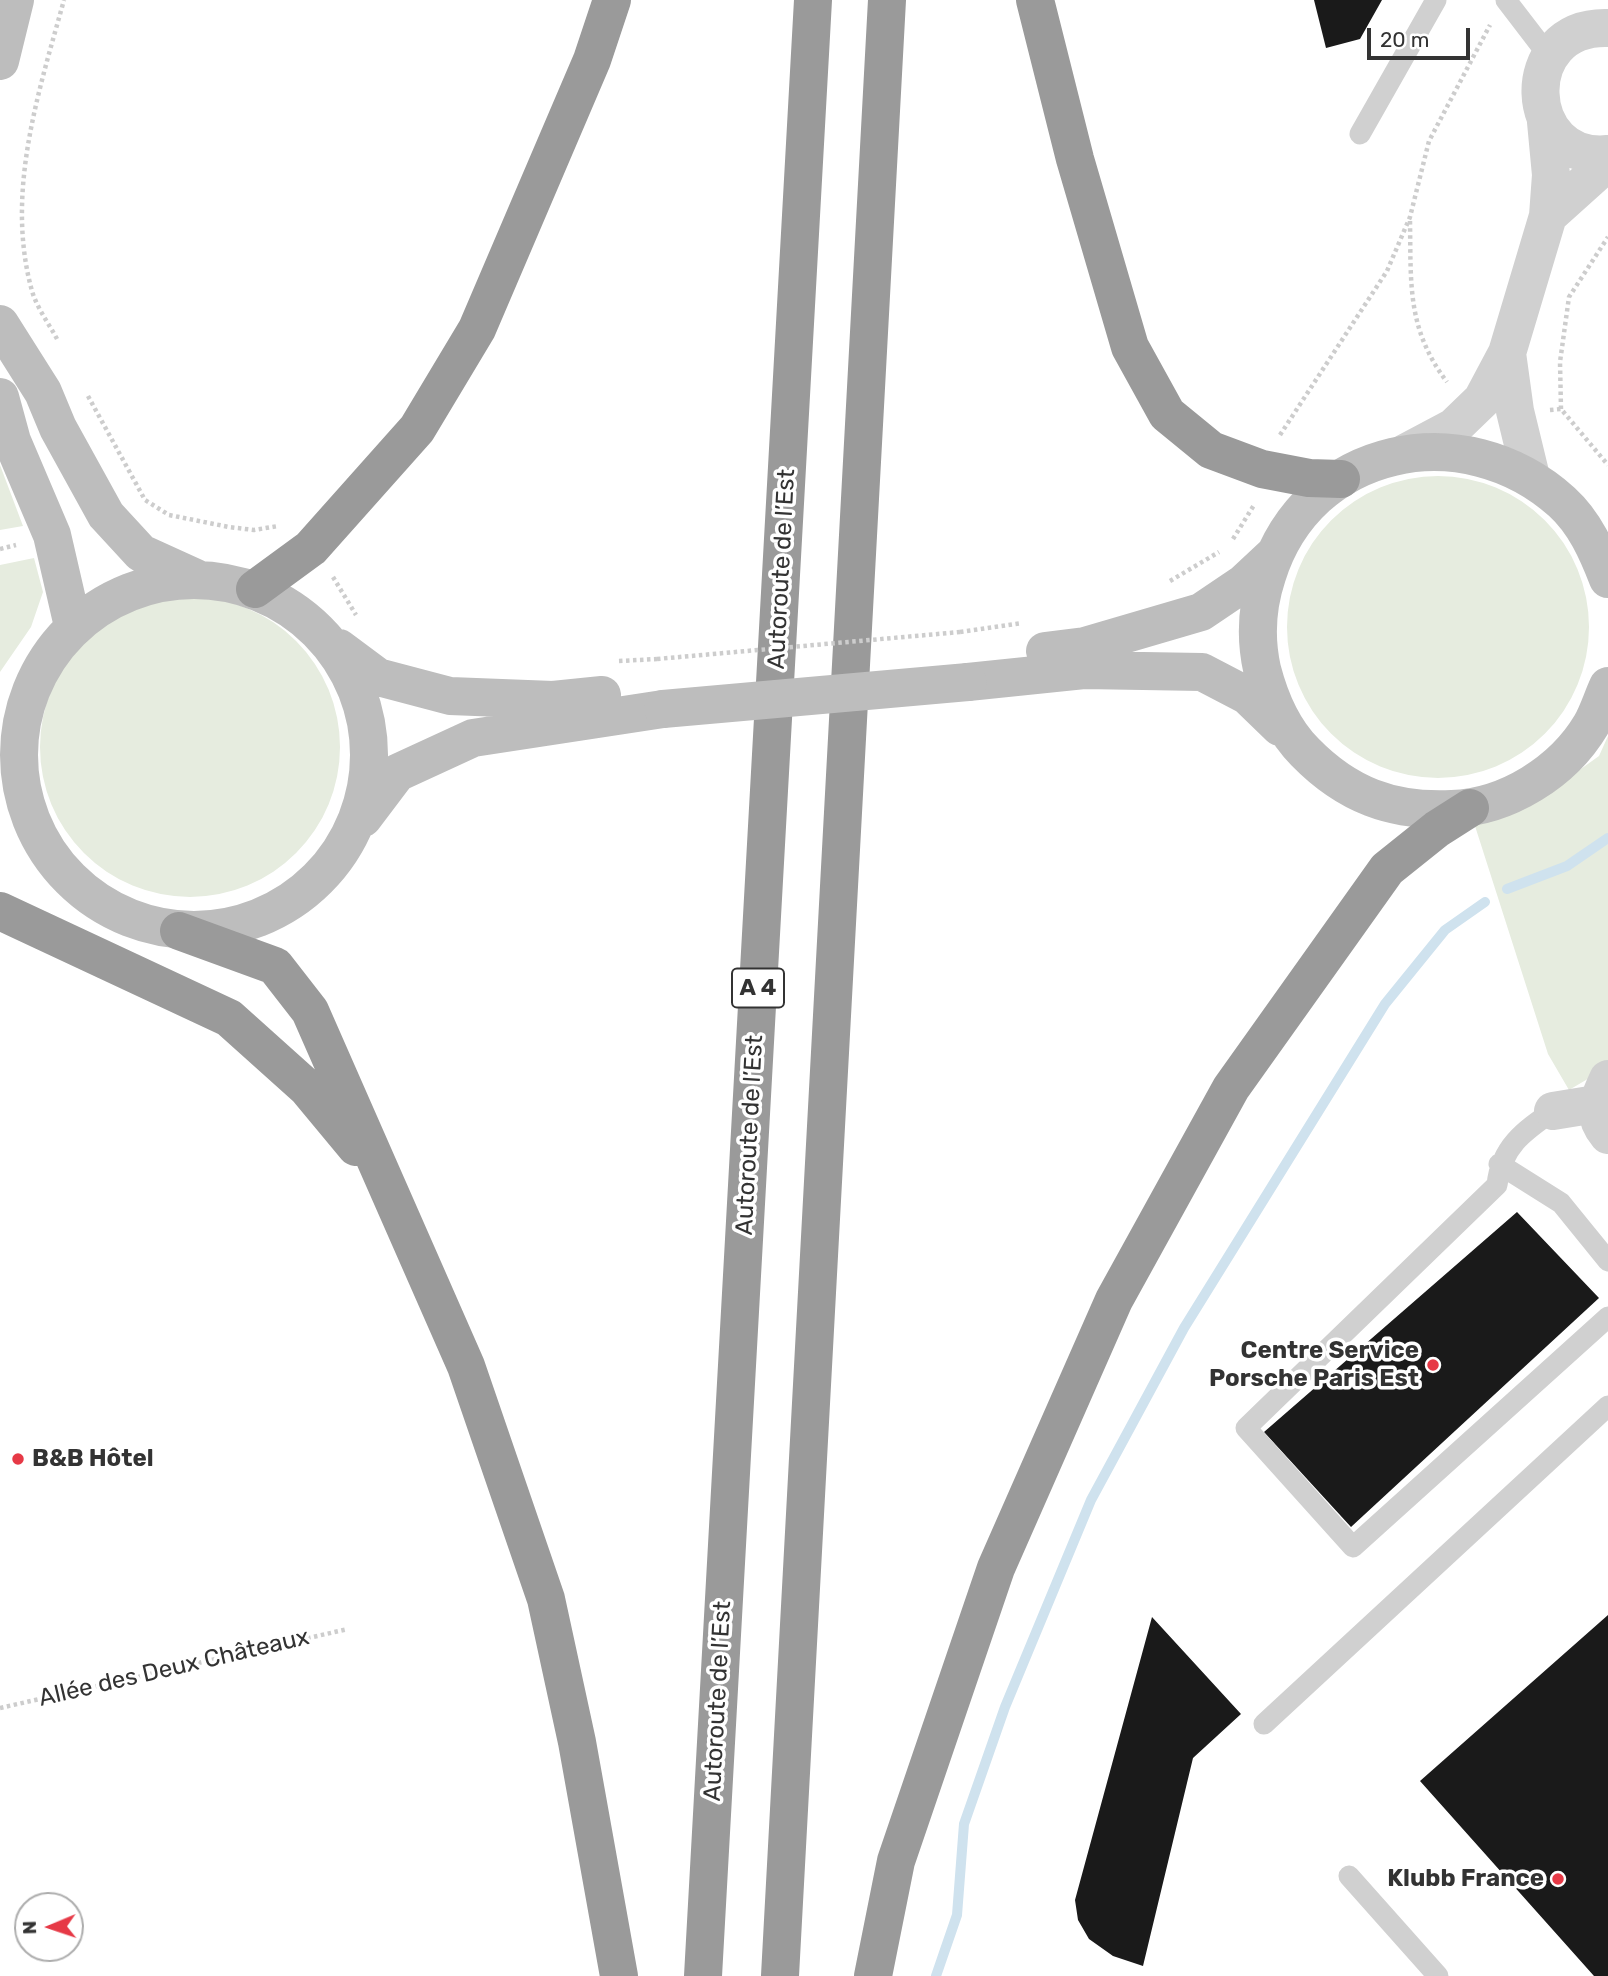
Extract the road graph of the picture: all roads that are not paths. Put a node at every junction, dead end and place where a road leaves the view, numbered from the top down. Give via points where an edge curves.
1 (15, 0) edge
2 (612, 0) edge
3 (813, 0) edge
4 (887, 0) edge
5 (1035, 0) edge
6 (1436, 0) edge
7 (1608, 1) edge
8 (1501, 6) edge
9 (1595, 30) edge
10 (0, 61) edge
11 (1547, 61) junction
12 (1546, 122) junction
13 (1360, 134) dead end
14 (1608, 154) edge
15 (1608, 162) edge
16 (1548, 216) junction
17 (0, 324) edge
18 (1507, 353) junction
19 (0, 397) edge
20 (1405, 453) junction
21 (1531, 477) junction
22 (1341, 479) junction
23 (1601, 545) edge
24 (1273, 555) junction
25 (196, 578) junction
26 (1608, 579) edge
27 (255, 589) junction
28 (345, 633) junction
29 (62, 639) junction
30 (965, 658) junction
31 (660, 686) junction
32 (1608, 686) edge
33 (0, 695) edge
34 (1293, 739) junction
35 (1470, 808) junction
36 (0, 816) edge
37 (350, 837) junction
38 (54, 862) junction
39 (0, 911) edge
40 (179, 931) junction
41 (1604, 1106) edge
42 (1553, 1111) joint
43 (1499, 1164) junction
44 (384, 1181) junction
45 (1608, 1261) edge
46 (1608, 1317) edge
47 (1608, 1406) edge
48 (1264, 1724) dead end
49 (1349, 1877) dead end
50 (620, 1976) edge
51 (703, 1976) edge
52 (780, 1976) edge
53 (873, 1976) edge
54 (1438, 1976) edge

1 - 10 main road
2 - 27 highway via 592,60 477,329 424,418 320,539
3 - 51 highway, Autoroute de l’Est / A 4
4 - 52 highway
5 - 22 highway via 1130,347 1167,414 1211,450 1262,469
6 - 13 lane
7 - 9 street
8 - 11 lane via 1542,47
9 - 11 street via 1561,43
11 - 12 street via 1540,81
12 - 14 street via 1578,150
12 - 16 street via 1551,175
15 - 16 street
16 - 18 street
17 - 25 main road via 43,392 106,515 141,553
18 - 20 street via 1482,400 1454,427
18 - 21 street
19 - 29 main road via 12,441 52,535
20 - 21 main road via 1459,453 1491,459
20 - 22 main road
21 - 23 main road via 1564,504
22 - 24 main road via 1296,518
23 - 26 main road
24 - 30 main road via 1244,583 1201,612 1085,646
24 - 34 main road via 1259,601 1258,650 1269,697
25 - 27 main road
25 - 29 main road via 152,583 110,600
27 - 28 main road via 307,619
28 - 31 main road via 378,677 450,695 553,699
28 - 37 main road via 369,735 368,787
29 - 33 main road
29 - 38 main road via 26,702 18,758 28,812
30 - 31 main road, bridge
30 - 34 main road via 1084,670 1202,672 1248,696
31 - 37 main road via 473,738 397,773
32 - 35 main road via 1591,725 1559,764 1517,793
34 - 35 main road via 1328,775 1371,799 1420,811
35 - 53 highway via 1387,869 1231,1088 1114,1300 996,1568 896,1861
36 - 38 main road
37 - 40 main road via 320,879 279,910 231,928
38 - 40 main road via 88,896 131,920
39 - 44 highway via 229,1018 307,1088
40 - 44 highway via 275,966 310,1011
41 - 42 street
42 - 43 lane via 1519,1135
43 - 45 lane via 1560,1203
43 - 46 lane via 1497,1185 1246,1428 1353,1548
44 - 50 highway via 466,1366 546,1599
47 - 48 lane
49 - 54 lane

